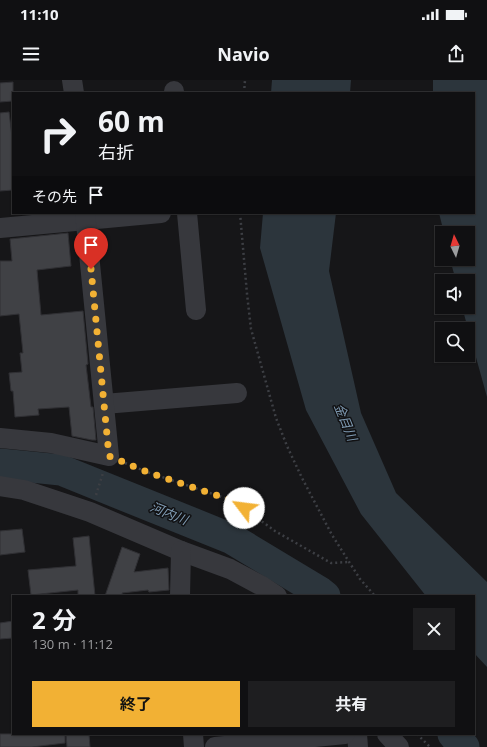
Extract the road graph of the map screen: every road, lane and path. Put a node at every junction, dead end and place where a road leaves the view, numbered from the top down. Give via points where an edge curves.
1 (72, 80) edge
2 (246, 80) edge
3 (74, 92) edge
4 (244, 92) edge
5 (136, 214) edge
6 (187, 214) edge
7 (240, 214) edge
8 (86, 216) edge
9 (0, 228) edge
10 (196, 310) dead end
11 (237, 393) dead end
12 (104, 404) junction
13 (0, 438) edge
14 (109, 456) junction
15 (0, 486) edge
16 (90, 512) junction
17 (181, 551) junction
18 (348, 562) junction
19 (180, 595) edge
20 (275, 595) edge
21 (374, 595) edge
22 (193, 735) edge
23 (337, 735) edge
24 (357, 735) edge
25 (388, 735) edge
26 (403, 735) edge
27 (418, 735) edge
28 (296, 740) edge
29 (194, 747) edge
30 (215, 747) edge
31 (358, 747) edge
32 (399, 747) edge
33 (414, 747) edge
34 (430, 747) edge

1 - 3 street
2 - 4 path
5 - 8 street
6 - 10 street
7 - 18 path via 246,294 252,329 276,418 302,478
8 - 9 street
8 - 12 street
11 - 12 street
12 - 14 street
13 - 14 street via 51,443
14 - 16 path
14 - 18 path via 147,472 234,501 275,531 331,563
15 - 16 street via 24,490
16 - 17 street
17 - 19 street
17 - 20 street via 230,569
18 - 21 path
22 - 29 street
23 - 28 street
24 - 31 street
25 - 32 street
26 - 33 street
27 - 34 path
28 - 30 street

